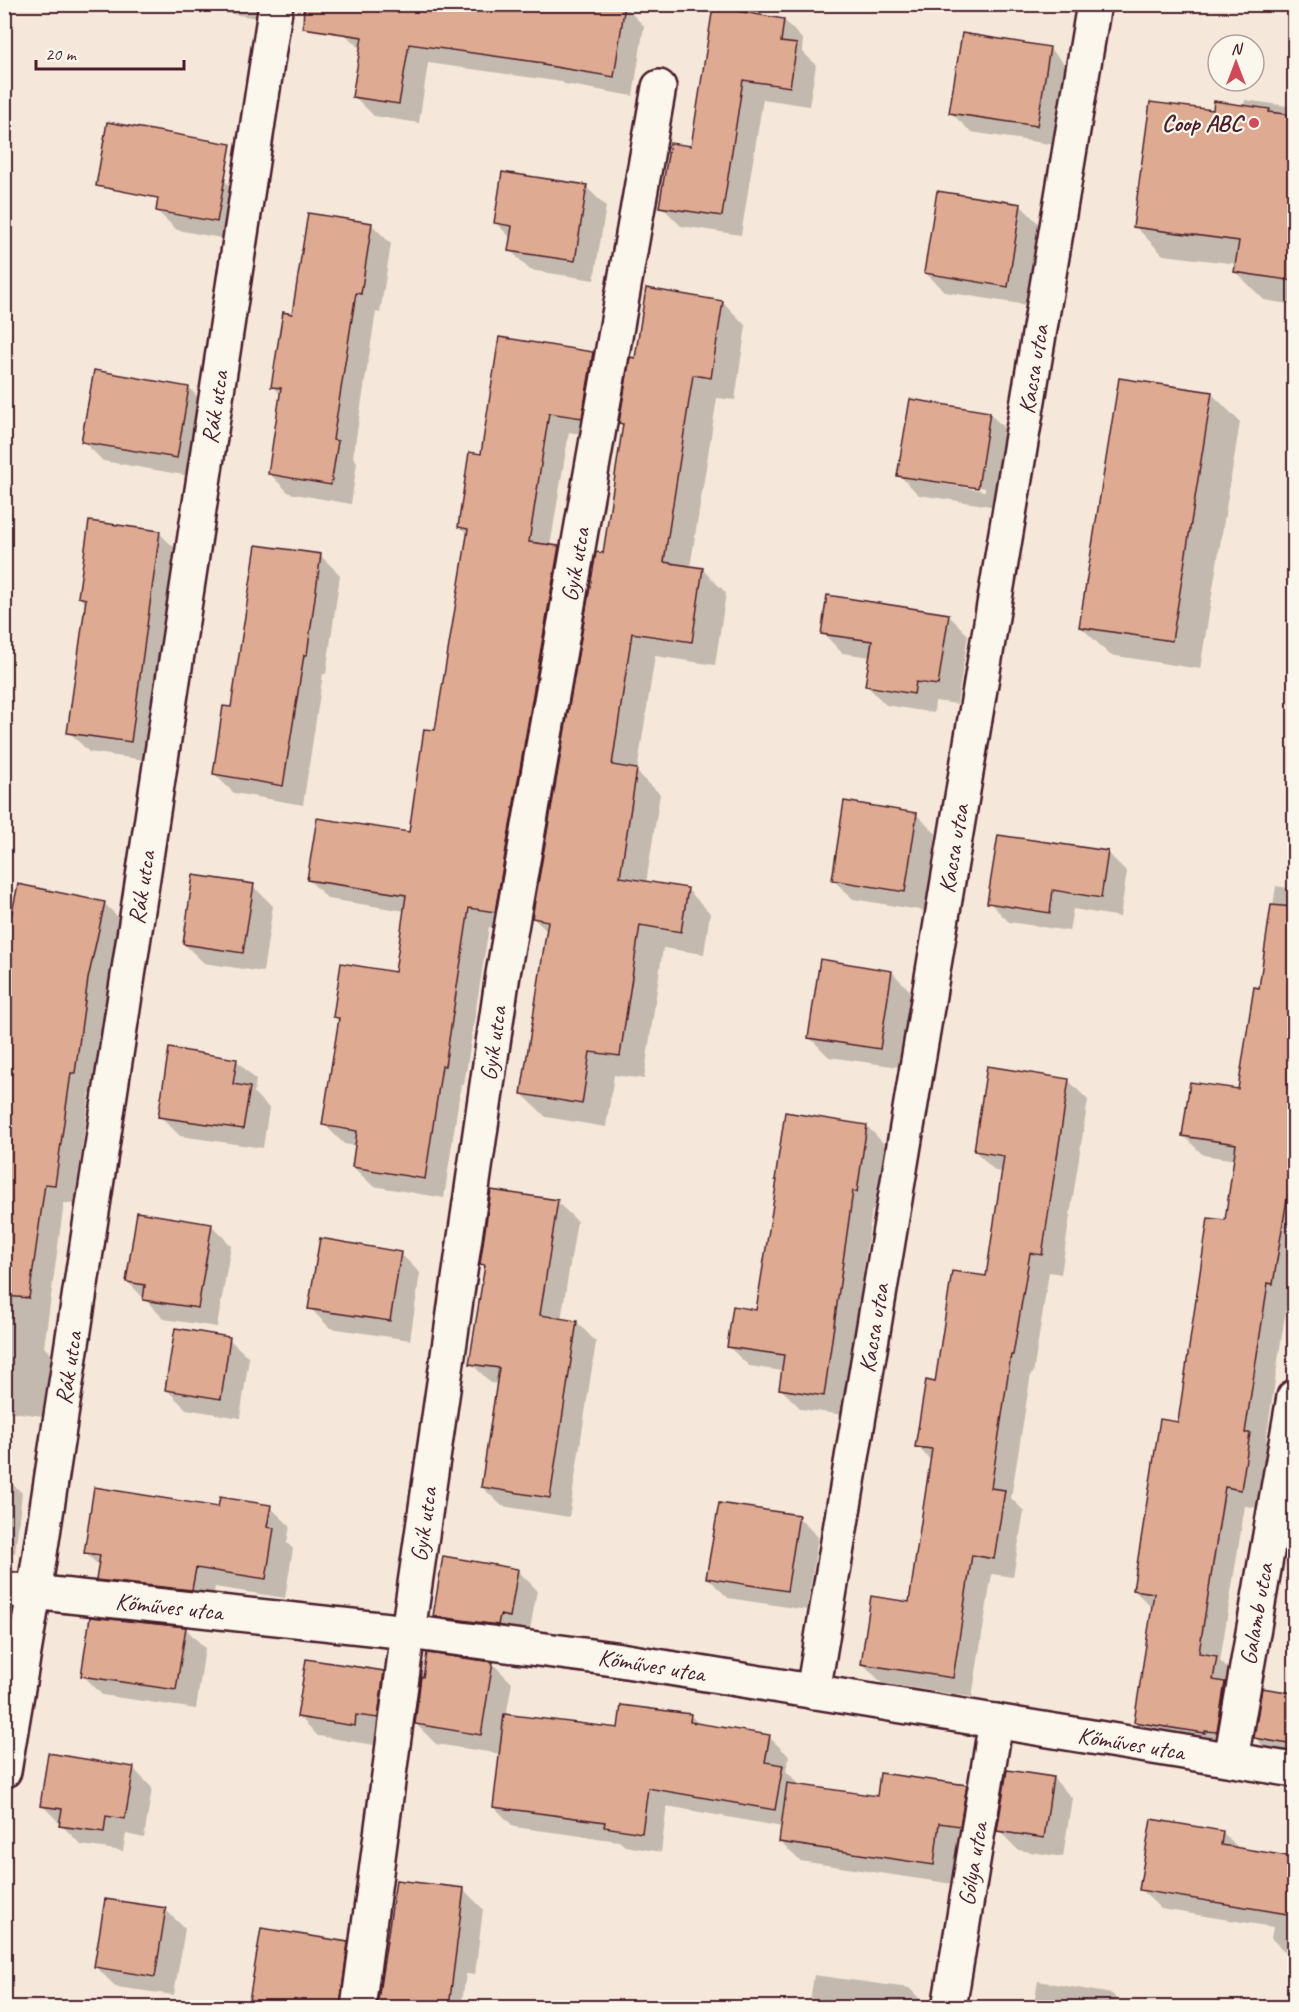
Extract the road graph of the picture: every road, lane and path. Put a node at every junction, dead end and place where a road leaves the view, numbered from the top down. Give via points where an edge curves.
1 (276, 4) edge
2 (1094, 4) edge
3 (659, 87) dead end
4 (1294, 1397) edge
5 (19, 1591) edge
6 (408, 1632) junction
7 (813, 1692) junction
8 (996, 1721) junction
9 (1231, 1759) junction
10 (1294, 1770) edge
11 (4, 1771) edge
12 (358, 2007) edge
13 (949, 2007) edge

1 - 5 street, Rák utca
2 - 7 street, Kacsa utca
3 - 6 street, Gyík utca via 503,974
4 - 9 street, Galamb utca
5 - 6 street, Kőműves utca
5 - 11 street, Rák utca
6 - 7 street, Kőműves utca via 614,1659
6 - 12 street, Gyík utca
7 - 8 street, Kőműves utca
8 - 9 street, Kőműves utca
8 - 13 street, Gólya utca
9 - 10 street, Kőműves utca

